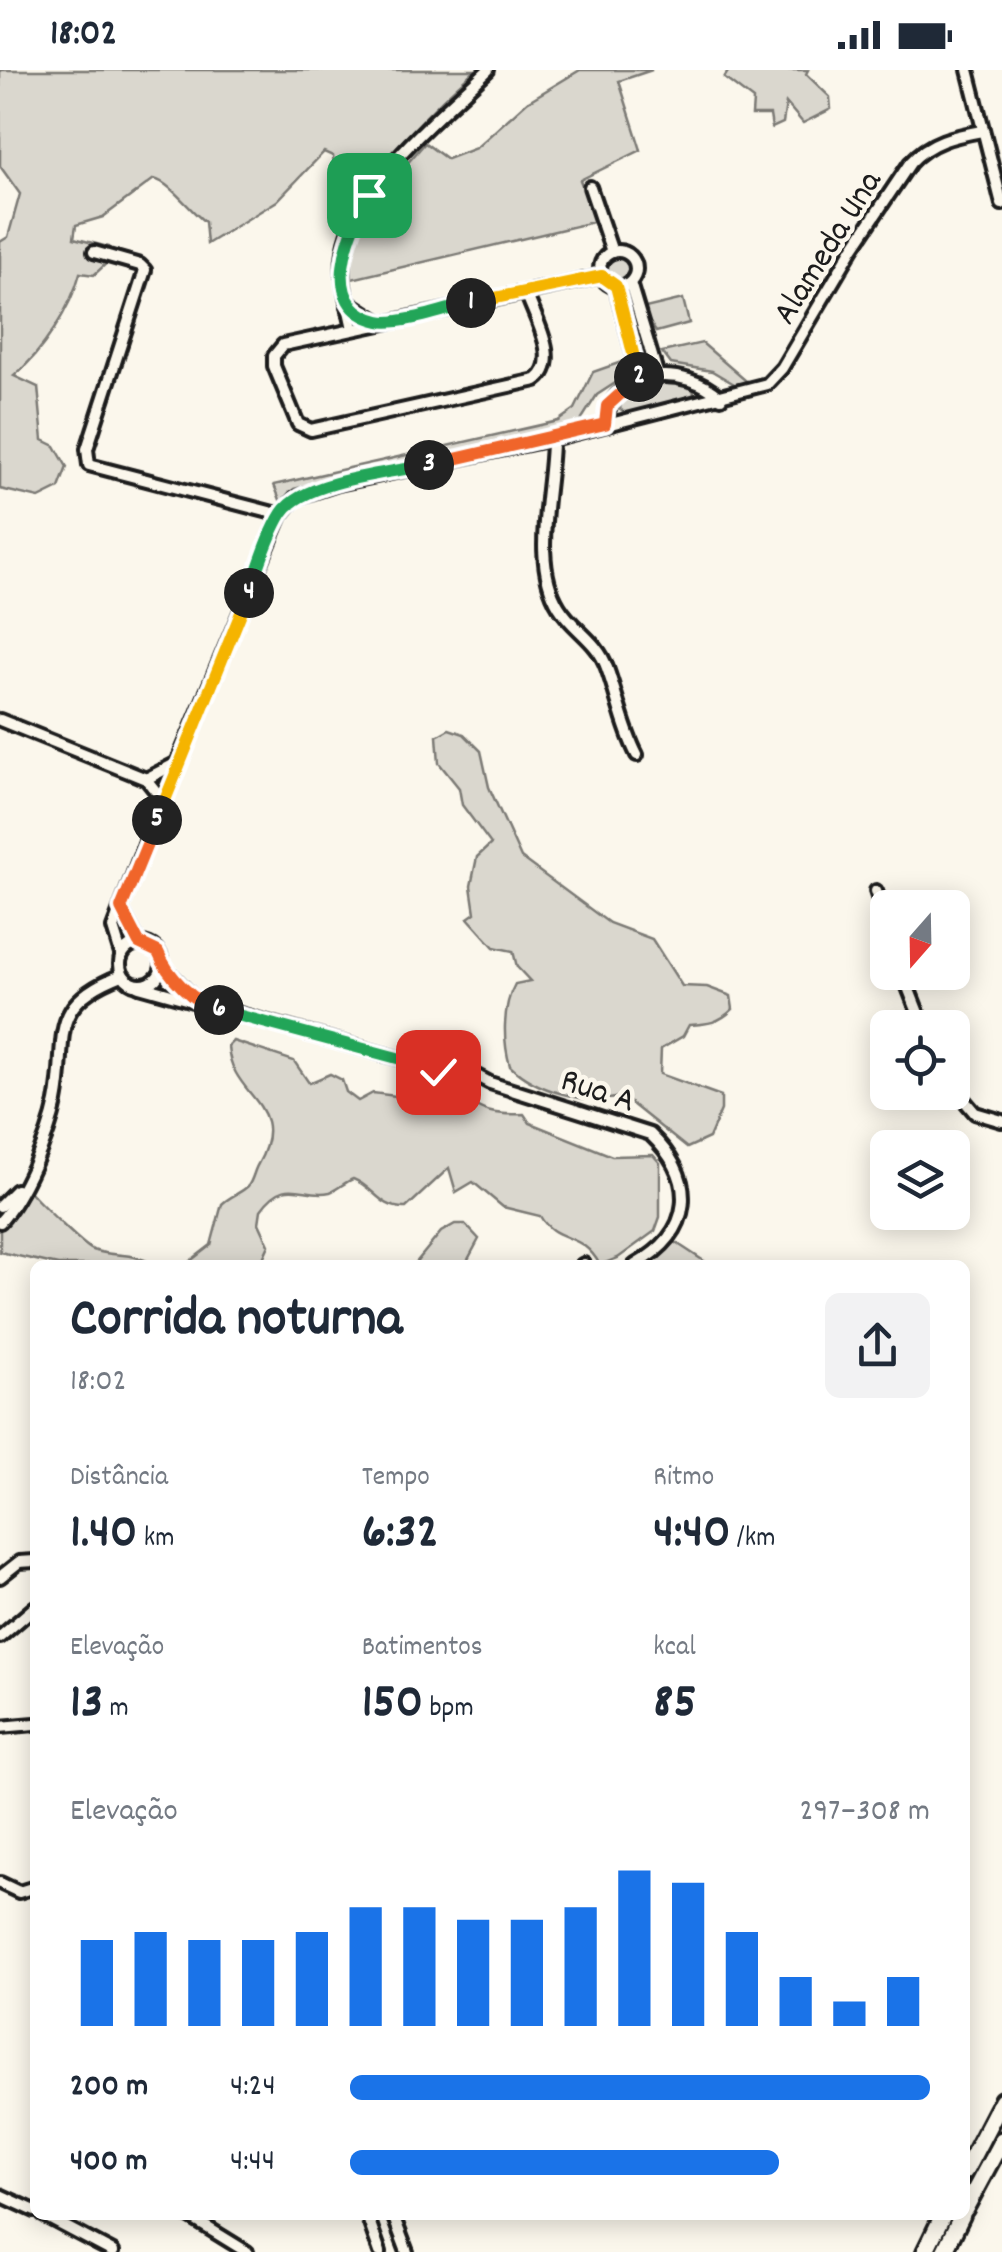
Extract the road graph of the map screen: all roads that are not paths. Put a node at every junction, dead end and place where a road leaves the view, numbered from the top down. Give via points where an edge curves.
1 (488, 70) edge
2 (968, 70) edge
3 (982, 130) junction
4 (590, 187) dead end
5 (1002, 204) edge
6 (94, 252) dead end
7 (612, 252) junction
8 (602, 276) junction
9 (630, 283) junction
10 (616, 286) junction
11 (526, 292) junction
12 (348, 301) junction
13 (382, 322) junction
14 (642, 324) junction
15 (627, 328) junction
16 (353, 329) junction
17 (652, 355) junction
18 (634, 358) junction
19 (658, 376) junction
20 (640, 380) junction
21 (721, 398) junction
22 (605, 424) junction
23 (552, 439) junction
24 (281, 515) junction
25 (0, 720) edge
26 (637, 755) dead end
27 (180, 762) junction
28 (146, 779) junction
29 (162, 800) junction
30 (121, 908) junction
31 (139, 943) junction
32 (122, 954) junction
33 (162, 965) junction
34 (122, 976) junction
35 (139, 986) junction
36 (200, 1005) junction
37 (401, 1059) junction
38 (444, 1062) junction
39 (460, 1067) junction
40 (447, 1081) junction
41 (490, 1083) junction
42 (970, 1109) edge
43 (1002, 1122) edge
44 (20, 1186) junction
45 (0, 1206) edge
46 (0, 1222) edge
47 (640, 1260) edge
48 (30, 1561) edge
49 (0, 1576) edge
50 (30, 1611) edge
51 (0, 1636) edge
52 (30, 1724) edge
53 (0, 1727) edge
54 (0, 1883) edge
55 (30, 1889) edge
56 (1002, 2100) edge
57 (1002, 2140) edge
58 (970, 2161) edge
59 (0, 2195) edge
60 (970, 2201) edge
61 (30, 2209) edge
62 (52, 2220) edge
63 (195, 2220) edge
64 (368, 2220) edge
65 (395, 2220) edge
66 (941, 2220) edge
67 (960, 2220) edge
68 (112, 2252) edge
69 (247, 2252) edge
70 (380, 2252) edge
71 (407, 2252) edge
72 (925, 2252) edge
73 (944, 2252) edge

1 - 12 street via 369,195 344,249
2 - 3 street
3 - 5 street
3 - 21 street, Alameda Una via 921,151 782,368 754,391
4 - 7 street
6 - 24 street via 145,270 87,449 89,466
7 - 8 street via 602,262
7 - 9 street via 634,260
8 - 10 street
8 - 11 street
9 - 10 street
9 - 14 street
10 - 15 street
11 - 13 street
11 - 16 street via 549,360 536,380 310,430 298,424 274,366 276,352
12 - 13 street
12 - 16 street
13 - 16 street
14 - 15 street
14 - 17 street
15 - 18 street
17 - 18 street
17 - 19 street
18 - 20 street
19 - 20 street
19 - 21 street via 689,378
20 - 22 street via 607,406
21 - 22 street, Alameda Una
22 - 23 street, Alameda Una
23 - 24 street, Alameda Una via 338,484 295,498
23 - 26 street via 545,554 550,585 559,608 597,647
24 - 27 street
25 - 28 street
27 - 28 street
27 - 29 street
28 - 29 street
29 - 30 street
30 - 31 street
30 - 32 street via 113,928
31 - 32 street
31 - 33 street via 153,947
32 - 34 street
33 - 35 street via 158,978
33 - 36 street
34 - 35 street
34 - 44 street via 97,985 66,1019 50,1125
35 - 36 street, Rua A
36 - 37 street, Rua A
37 - 38 street, Rua A
37 - 40 street, Rua A
38 - 39 street, Rua A
38 - 40 street via 438,1072
39 - 40 street via 459,1078
39 - 41 street, Rua A
40 - 41 street, Rua A
41 - 47 street, Rua A via 650,1134 668,1152 682,1175 684,1198 673,1234
42 - 43 street
44 - 45 street
44 - 46 street
48 - 49 street
50 - 51 street
52 - 53 street
54 - 55 street via 20,1892
56 - 58 main road
57 - 60 main road
59 - 61 street
62 - 68 street
63 - 69 street
64 - 70 street
65 - 71 street
66 - 72 main road
67 - 73 main road

